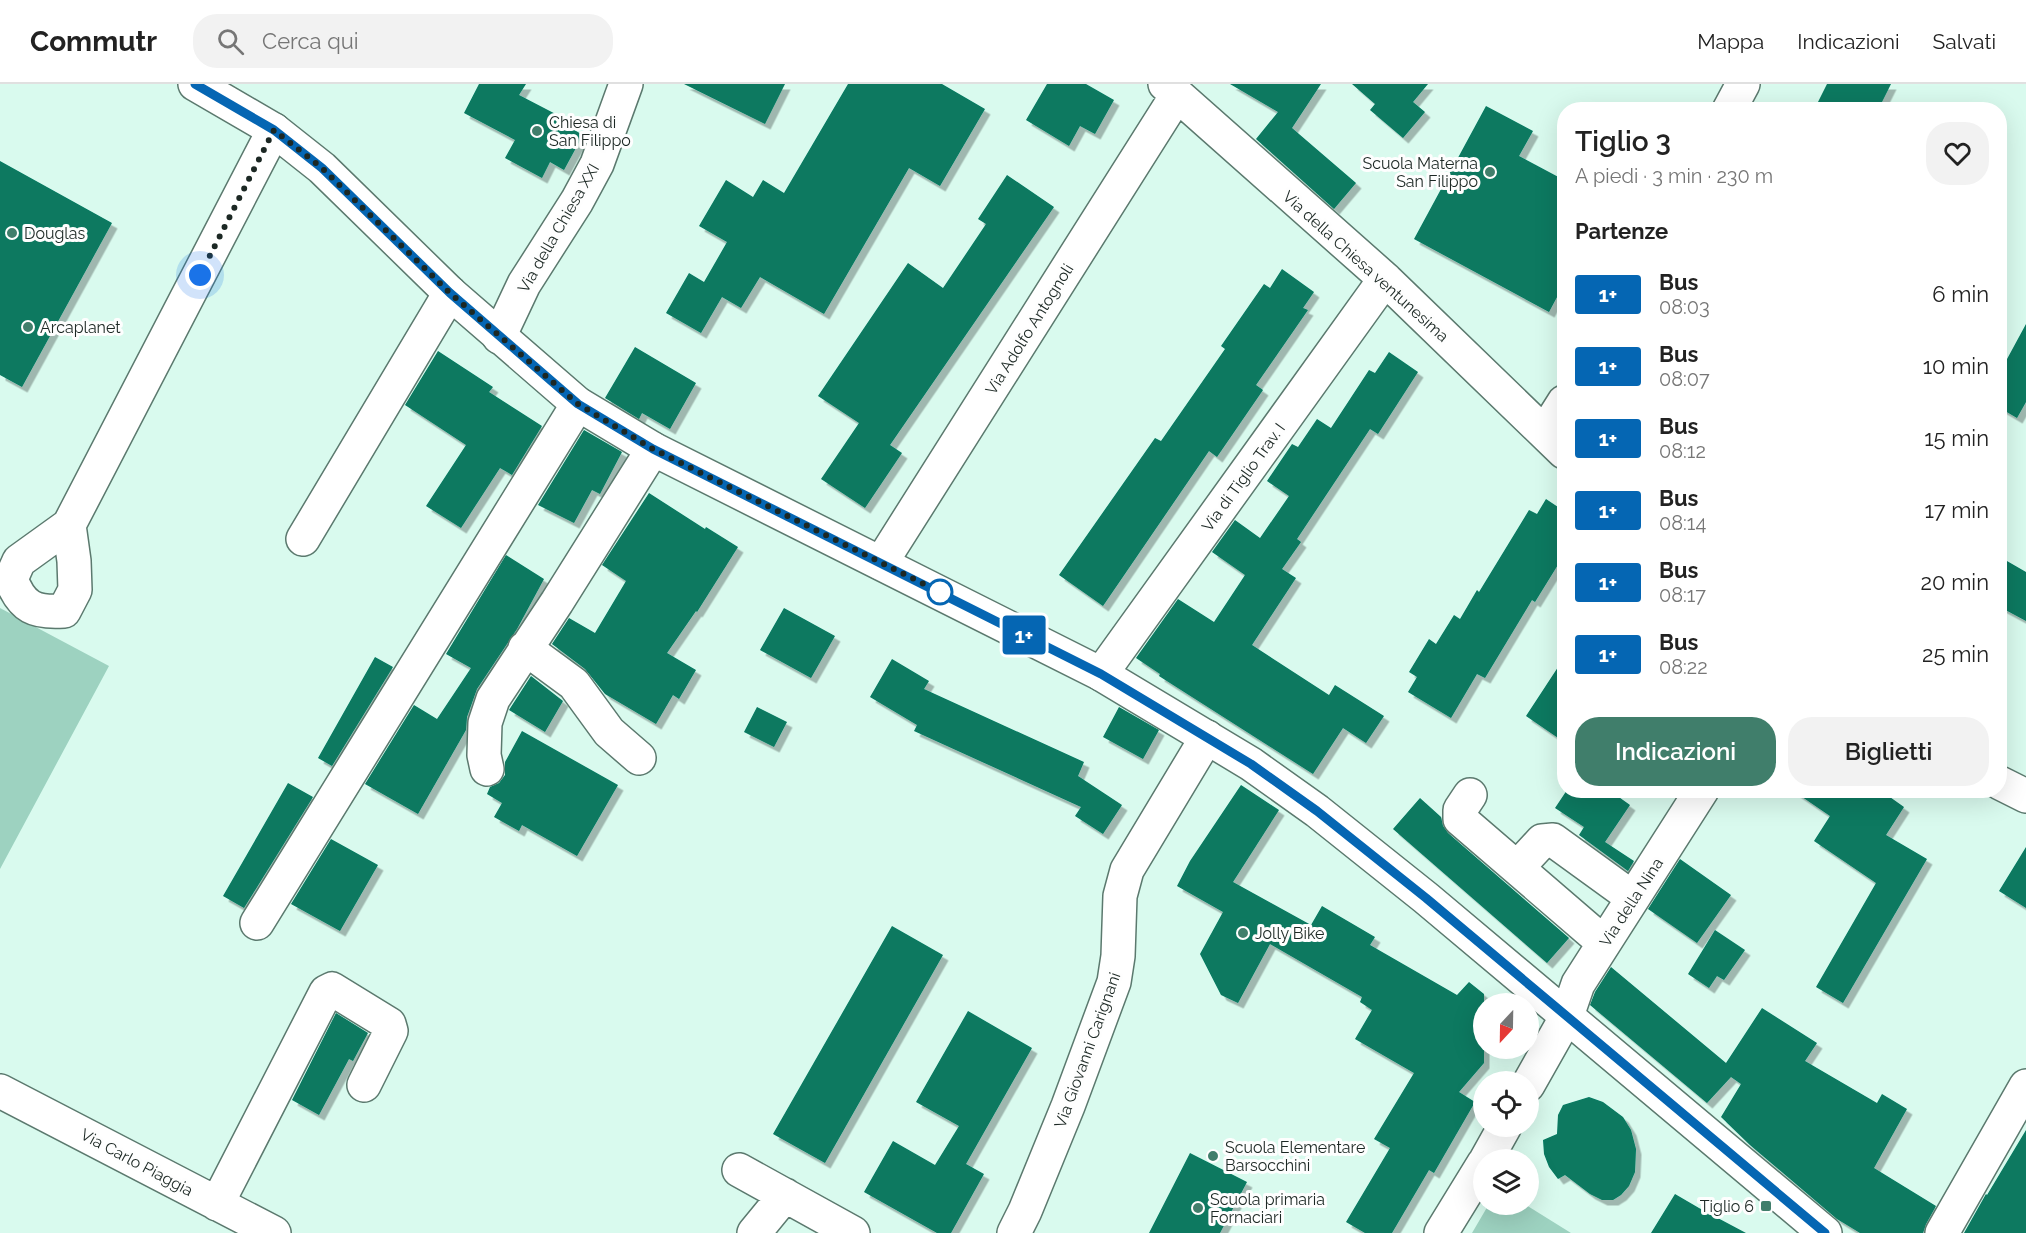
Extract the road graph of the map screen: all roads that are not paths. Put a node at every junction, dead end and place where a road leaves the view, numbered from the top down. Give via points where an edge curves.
1 (195, 84) edge
2 (626, 84) edge
3 (1743, 84) edge
4 (1171, 89) edge
5 (1733, 102) edge
6 (274, 130) junction
7 (1385, 279) junction
8 (450, 293) junction
9 (499, 337) junction
10 (578, 404) junction
11 (1555, 442) edge
12 (653, 449) junction
13 (69, 525) dead end
14 (303, 539) dead end
15 (880, 562) junction
16 (525, 648) junction
17 (1101, 674) junction
18 (1207, 736) junction
19 (639, 758) dead end
20 (487, 769) dead end
21 (2007, 786) edge
22 (1470, 795) dead end
23 (2026, 796) edge
24 (1697, 798) edge
25 (1517, 868) junction
26 (1633, 898) junction
27 (257, 923) dead end
28 (1604, 943) junction
29 (1567, 1016) junction
30 (1536, 1071) edge
31 (363, 1085) dead end
32 (2026, 1086) edge
33 (0, 1091) edge
34 (739, 1170) dead end
35 (1473, 1181) edge
36 (785, 1195) junction
37 (217, 1204) junction
38 (274, 1233) edge
39 (754, 1233) edge
40 (853, 1233) edge
41 (1014, 1233) edge
42 (1441, 1233) edge
43 (1825, 1233) edge
44 (1942, 1233) edge

1 - 6 street
2 - 9 street, Via della Chiesa XXI via 597,164 524,284
3 - 5 street
4 - 7 street, Via della Chiesa ventunesima
4 - 15 street, Via Adolfo Antognoli
6 - 8 street via 322,168
6 - 13 street
7 - 11 street, Via della Chiesa ventunesima
7 - 17 street, Via di Tiglio Trav. I
8 - 9 street
8 - 14 street
9 - 10 street
10 - 12 street
10 - 27 street
12 - 15 street
12 - 16 street
15 - 17 street
16 - 19 street via 574,684 609,732
16 - 20 street via 493,699 485,723
17 - 18 street
18 - 29 street via 1335,824
18 - 41 street, Via Giovanni Carignani via 1127,870 1120,896 1114,982 1064,1117
21 - 23 street
22 - 25 street via 1460,810 1460,819
24 - 26 street, Via della Nina
25 - 26 street via 1542,841 1553,840
25 - 28 street
26 - 28 street, Via della Nina
28 - 29 street, Via della Nina via 1578,984
29 - 30 street, Via della Nina
29 - 43 street
31 - 37 street via 391,1031 389,1024 332,989 326,992
32 - 44 street
33 - 37 street, Via Carlo Piaggia
34 - 36 street
35 - 42 street
36 - 39 street
36 - 40 street
37 - 38 street, Via Carlo Piaggia

